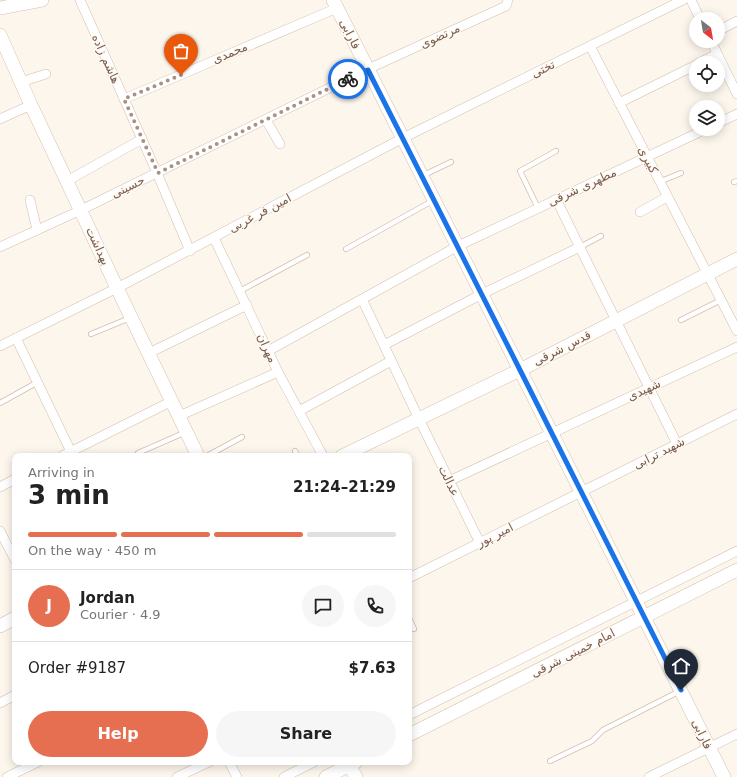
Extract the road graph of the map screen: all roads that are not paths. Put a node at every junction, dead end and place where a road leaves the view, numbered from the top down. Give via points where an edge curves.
1 (42, 0) edge
2 (80, 0) edge
3 (508, 0) edge
4 (683, 0) edge
5 (691, 0) edge
6 (335, 4) edge
7 (0, 8) edge
8 (697, 12) edge
9 (737, 21) edge
10 (725, 27) edge
11 (0, 35) edge
12 (590, 46) junction
13 (714, 48) edge
14 (717, 54) junction
15 (713, 56) edge
16 (689, 68) edge
17 (368, 70) junction
18 (46, 74) dead end
19 (21, 82) junction
20 (737, 94) edge
21 (124, 99) junction
22 (619, 103) junction
23 (31, 105) junction
24 (737, 114) edge
25 (0, 119) edge
26 (266, 120) junction
27 (725, 120) edge
28 (691, 136) edge
29 (403, 138) junction
30 (142, 139) junction
31 (280, 144) dead end
32 (556, 151) dead end
33 (646, 157) junction
34 (451, 162) dead end
35 (681, 172) dead end
36 (158, 173) junction
37 (422, 176) junction
38 (67, 181) junction
39 (659, 182) junction
40 (667, 197) junction
41 (30, 200) dead end
42 (434, 200) junction
43 (556, 200) junction
44 (538, 208) junction
45 (81, 210) junction
46 (640, 212) dead end
47 (38, 230) junction
48 (601, 236) dead end
49 (214, 238) junction
50 (458, 246) junction
51 (0, 247) edge
52 (580, 247) junction
53 (346, 249) dead end
54 (190, 250) junction
55 (308, 255) dead end
56 (737, 259) edge
57 (708, 274) junction
58 (117, 288) junction
59 (240, 291) junction
60 (482, 294) junction
61 (362, 299) junction
62 (721, 300) junction
63 (247, 305) junction
64 (131, 317) junction
65 (681, 320) dead end
66 (616, 321) junction
67 (736, 326) edge
68 (91, 334) dead end
69 (16, 338) junction
70 (384, 345) junction
71 (0, 346) edge
72 (737, 347) edge
73 (268, 351) junction
74 (149, 353) junction
75 (391, 361) junction
76 (520, 370) junction
77 (278, 372) junction
78 (38, 382) junction
79 (648, 388) junction
80 (172, 401) junction
81 (0, 403) edge
82 (299, 411) junction
83 (737, 414) edge
84 (179, 416) junction
85 (419, 419) junction
86 (186, 431) junction
87 (552, 432) junction
88 (242, 437) dead end
89 (677, 444) junction
90 (72, 453) edge
91 (74, 453) edge
92 (138, 453) dead end
93 (197, 453) edge
94 (213, 453) edge
95 (321, 453) edge
96 (348, 453) edge
97 (12, 481) edge
98 (449, 481) junction
99 (0, 487) edge
100 (582, 492) junction
101 (0, 531) edge
102 (480, 543) junction
103 (737, 551) edge
104 (12, 553) edge
105 (737, 570) edge
106 (412, 577) edge
107 (636, 602) junction
108 (644, 617) junction
109 (12, 620) edge
110 (412, 625) edge
111 (0, 626) edge
112 (414, 629) dead end
113 (681, 690) junction
114 (12, 697) edge
115 (0, 703) edge
116 (412, 714) edge
117 (412, 733) edge
118 (737, 734) edge
119 (709, 748) junction
120 (550, 761) dead end
121 (32, 765) edge
122 (203, 765) edge
123 (231, 765) edge
124 (308, 765) edge
125 (352, 767) edge
126 (7, 777) edge
127 (177, 777) edge
128 (237, 777) edge
129 (284, 777) edge
130 (326, 777) edge
131 (649, 777) edge
132 (724, 777) edge

1 - 7 street
2 - 21 street, هاشم زاده
3 - 17 street, مرتضوی via 506,6
4 - 12 street, تختی
5 - 8 street
6 - 17 street, فارابی
6 - 21 street, محمدی
9 - 10 street
11 - 19 street, بهداشت
12 - 22 street, کبیری
12 - 29 street, تختی
13 - 14 street
14 - 15 street
14 - 20 street
16 - 22 street
17 - 26 street, حسینی
17 - 29 street, فارابی
18 - 19 street
19 - 23 street, بهداشت
21 - 30 street, هاشم زاده
22 - 33 street, کبیری
23 - 25 street
23 - 38 street, بهداشت
24 - 27 street
26 - 31 street
26 - 36 street, حسینی
28 - 33 street, مطهری شرقی
29 - 37 street, فارابی
29 - 49 street, امین فر غربی
30 - 36 street, هاشم زاده
30 - 38 street
32 - 44 lane via 520,171
33 - 39 street, کبیری
33 - 43 street, مطهری شرقی
34 - 37 lane
35 - 39 lane
36 - 45 street, حسینی
36 - 54 street, هاشم زاده
37 - 42 street, فارابی
38 - 45 street, بهداشت
39 - 40 street, کبیری
40 - 46 street
40 - 57 street, کبیری
41 - 47 street
42 - 50 street, فارابی
42 - 53 lane
43 - 44 street, مطهری شرقی
43 - 52 street
44 - 50 street, مطهری شرقی
45 - 47 street, حسینی
45 - 58 street, بهداشت
47 - 51 street, حسینی
48 - 52 lane
49 - 54 street, امین فر غربی
49 - 59 street, مهران
50 - 60 street, فارابی
50 - 61 street, مطهری شرقی
52 - 60 street
52 - 66 street
54 - 58 street, امین فر غربی
55 - 59 lane
56 - 57 street, قدس شرقی
57 - 62 street, کبیری
57 - 66 street, قدس شرقی
58 - 64 street, بهداشت
58 - 69 street, امین فر غربی
59 - 63 street, مهران
60 - 70 street
60 - 76 street, فارابی
61 - 70 street, عدالت
61 - 73 street, مطهری شرقی
62 - 65 lane
62 - 67 street, کبیری
63 - 73 street, مهران
63 - 74 street
64 - 68 lane
64 - 74 street, بهداشت
66 - 76 street, قدس شرقی
66 - 79 street
69 - 71 street, امین فر غربی
69 - 78 street
70 - 75 street, عدالت
72 - 79 street, شهیدی
73 - 77 street, مهران
74 - 80 street, بهداشت
75 - 82 street
75 - 85 street, عدالت
76 - 85 street, قدس شرقی
76 - 87 street, فارابی
77 - 82 street, مهران
77 - 84 street
78 - 81 lane
78 - 90 street
79 - 87 street, شهیدی
79 - 89 street
80 - 84 street, بهداشت
80 - 91 street
82 - 95 street, مهران
83 - 89 street, شهید ترابی
84 - 86 street, بهداشت
85 - 96 street, قدس شرقی
85 - 98 street, عدالت
86 - 92 lane
86 - 93 street, بهداشت
87 - 98 street, شهیدی
87 - 100 street, فارابی
88 - 94 lane
89 - 100 street, شهید ترابی
97 - 99 street
98 - 102 street, عدالت
100 - 102 street, امیر پور
100 - 107 street, فارابی
101 - 104 street
102 - 106 street, امیر پور
103 - 107 street
105 - 108 street, امام خمینی شرقی
107 - 108 street, فارابی
107 - 116 street
108 - 113 street, فارابی
108 - 117 street, امام خمینی شرقی
109 - 111 street
110 - 112 lane
113 - 119 street, فارابی
113 - 120 lane
114 - 115 street
118 - 119 street
119 - 131 street
119 - 132 street, فارابی
121 - 126 street
122 - 127 street
123 - 128 street
124 - 129 street
125 - 130 street

